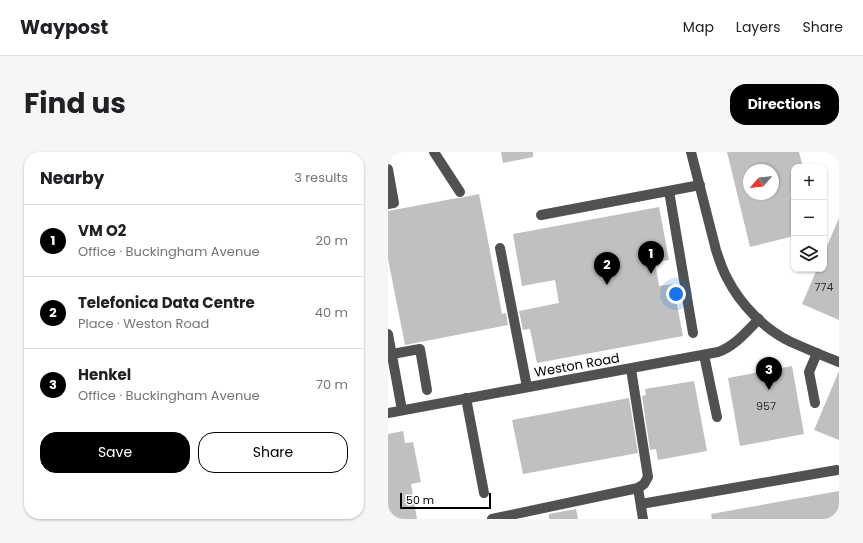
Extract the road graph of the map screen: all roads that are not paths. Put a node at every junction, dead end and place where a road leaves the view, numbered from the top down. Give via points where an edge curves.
1 (434, 152) edge
2 (691, 152) edge
3 (388, 169) edge
4 (700, 186) junction
5 (669, 191) junction
6 (460, 192) dead end
7 (388, 204) edge
8 (541, 215) dead end
9 (500, 248) dead end
10 (759, 319) junction
11 (693, 333) dead end
12 (388, 334) edge
13 (817, 353) junction
14 (392, 354) junction
15 (704, 355) junction
16 (839, 362) edge
17 (631, 369) junction
18 (527, 387) junction
19 (427, 390) dead end
20 (466, 398) junction
21 (815, 402) dead end
22 (402, 410) junction
23 (388, 413) edge
24 (717, 417) dead end
25 (837, 470) dead end
26 (638, 488) junction
27 (484, 493) dead end
28 (641, 504) junction
29 (492, 519) edge
30 (643, 519) edge

1 - 6 street
2 - 4 street
3 - 7 street via 394,203
4 - 5 street
4 - 10 street via 721,265 735,292
5 - 8 street
5 - 11 street
9 - 18 street
10 - 13 street via 790,342
10 - 15 street, Weston Road via 731,346
12 - 14 street
13 - 16 street
13 - 21 street via 809,372
14 - 19 street via 420,349
14 - 22 street
15 - 17 street, Weston Road
15 - 24 street
17 - 18 street, Weston Road
17 - 26 street via 648,477
18 - 20 street, Weston Road
20 - 22 street, Weston Road
20 - 27 street
22 - 23 street, Weston Road
25 - 28 street
26 - 28 street
26 - 29 street
28 - 30 street

